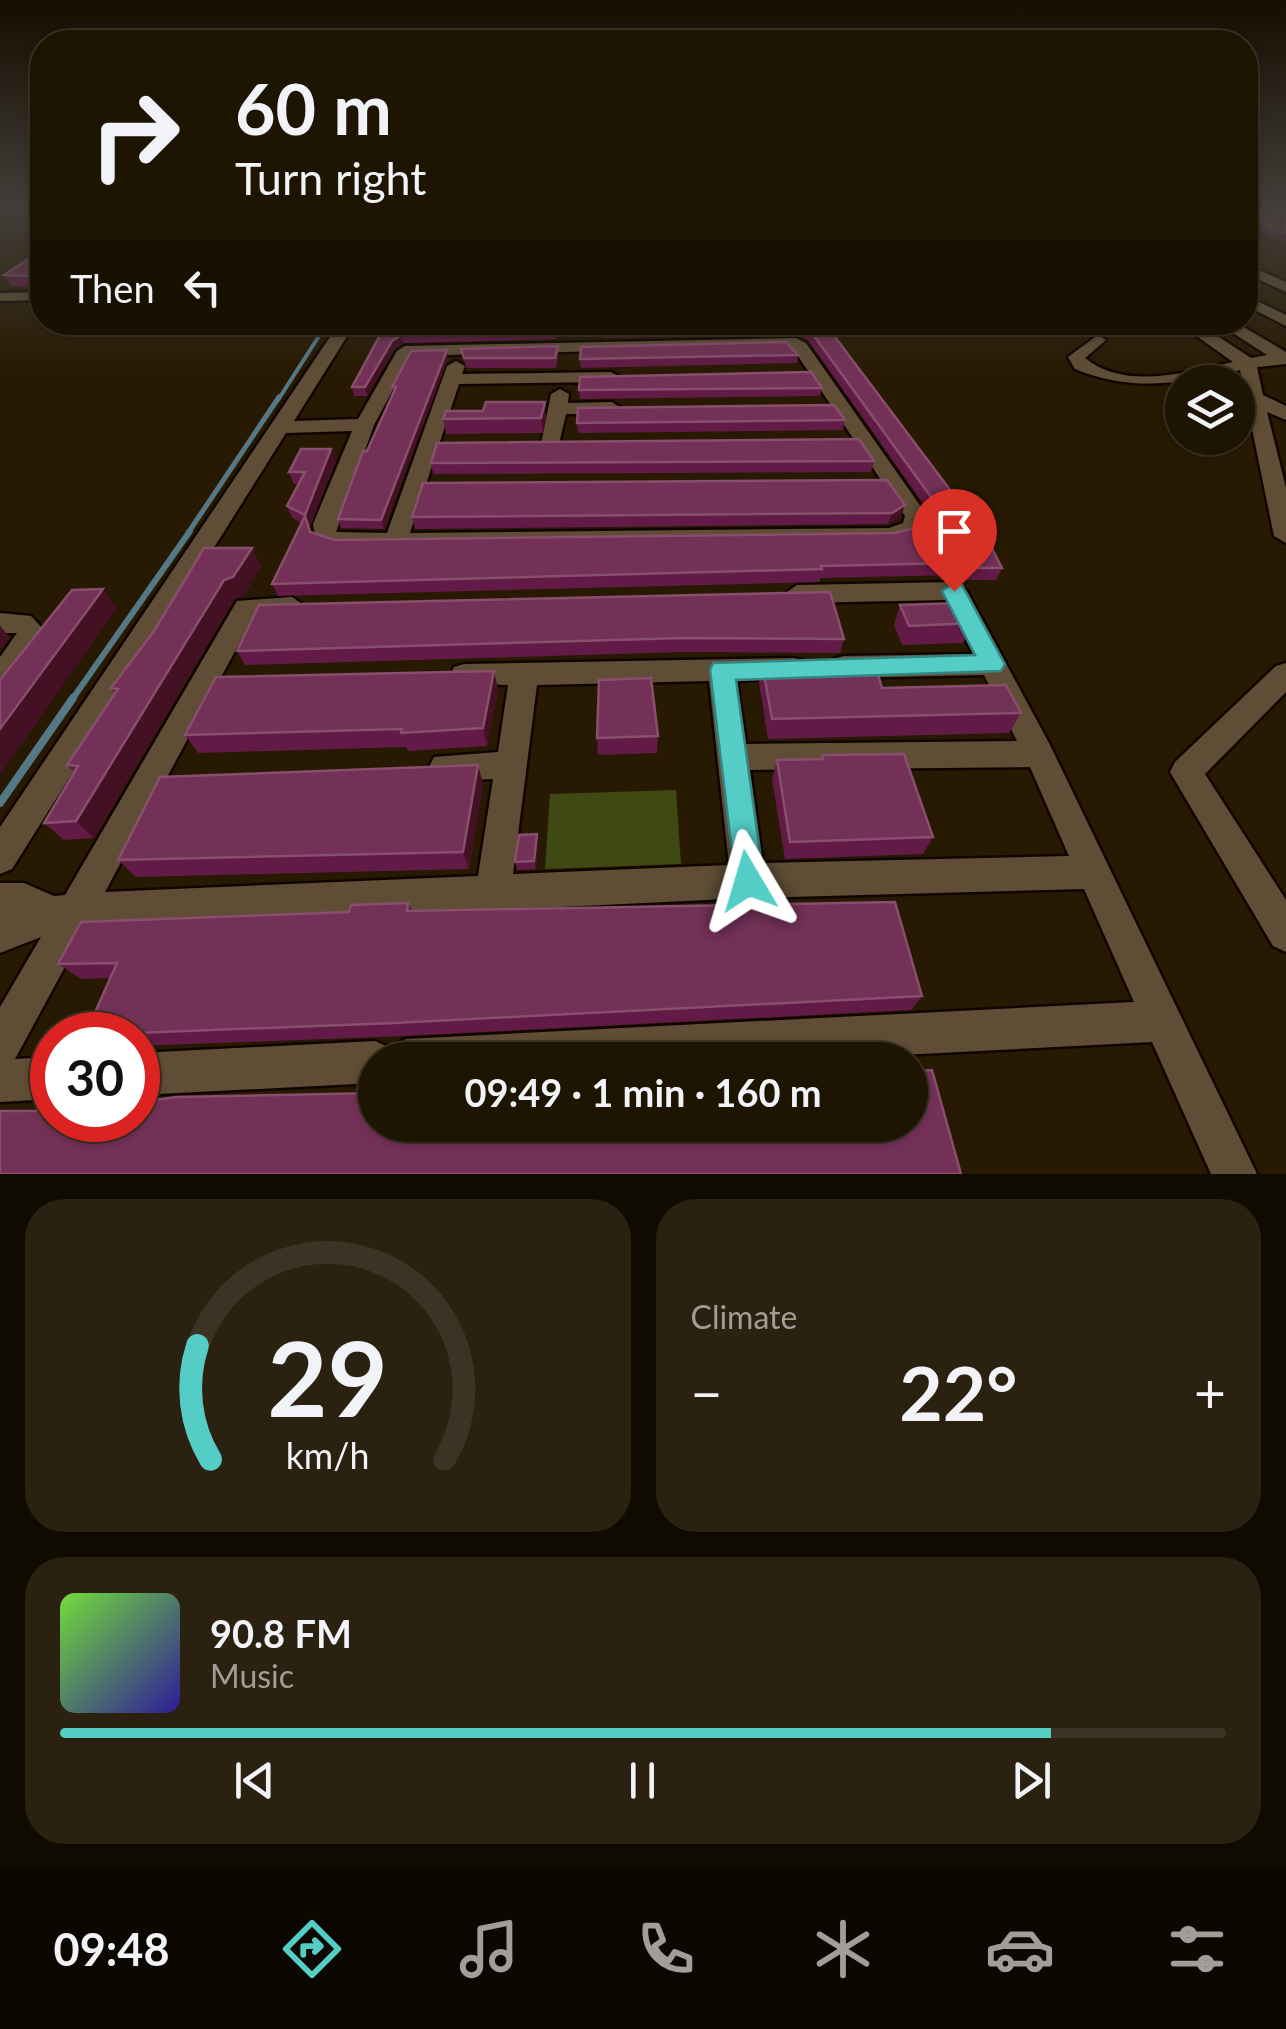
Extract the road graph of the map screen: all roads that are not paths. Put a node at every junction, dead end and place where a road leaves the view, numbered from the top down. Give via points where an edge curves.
1 (1258, 274) edge
2 (1286, 288) edge
3 (30, 294) edge
4 (0, 297) edge
5 (30, 298) edge
6 (1258, 306) edge
7 (11, 312) dead end
8 (1286, 321) edge
9 (339, 335) edge
10 (1204, 335) edge
11 (1245, 335) edge
12 (1098, 340) dead end
13 (462, 347) junction
14 (1285, 358) edge
15 (1247, 363) junction
16 (640, 376) edge
17 (562, 378) junction
18 (452, 379) junction
19 (1255, 398) edge
20 (1255, 401) edge
21 (637, 408) edge
22 (557, 409) junction
23 (1286, 414) edge
24 (364, 425) junction
25 (278, 427) junction
26 (552, 444) edge
27 (1286, 536) edge
28 (396, 539) junction
29 (776, 595) edge
30 (324, 605) edge
31 (0, 623) edge
32 (992, 664) junction
33 (722, 670) junction
34 (524, 674) junction
35 (1286, 674) edge
36 (430, 676) edge
37 (0, 678) edge
38 (242, 680) edge
39 (204, 681) junction
40 (1039, 754) junction
41 (733, 757) junction
42 (512, 765) junction
43 (417, 768) edge
44 (188, 776) edge
45 (150, 778) junction
46 (0, 857) edge
47 (1094, 872) junction
48 (748, 881) junction
49 (493, 893) junction
50 (0, 902) edge
51 (64, 913) junction
52 (1286, 932) edge
53 (0, 934) edge
54 (1163, 1022) junction
55 (765, 1042) edge
56 (0, 1046) edge
57 (358, 1063) edge
58 (160, 1073) edge
59 (30, 1079) edge
60 (0, 1081) edge
61 (1234, 1174) edge

1 - 2 street
3 - 4 street
5 - 7 street
6 - 8 street
9 - 25 street
10 - 15 street
11 - 14 street
12 - 15 street via 1080,350 1080,365 1137,383 1187,380
13 - 18 street
13 - 24 street via 400,353
13 - 28 street via 784,340 800,347 826,405 881,482 916,516 913,528 902,534
14 - 15 street
16 - 17 street
17 - 18 street
17 - 22 street
18 - 28 street via 424,485
19 - 23 street
20 - 27 street
21 - 22 street
22 - 26 street
24 - 25 street
24 - 28 street via 322,530 330,540
25 - 46 street
29 - 32 street via 954,591
30 - 39 street via 246,606
31 - 37 street via 31,630
32 - 33 street
32 - 40 street
33 - 34 street
33 - 41 street
34 - 36 street
34 - 42 street
35 - 52 street via 1186,772
38 - 39 street
39 - 45 street
40 - 41 street
40 - 47 street
41 - 48 street
42 - 43 street
42 - 49 street
44 - 45 street
45 - 51 street
47 - 48 street
47 - 54 street
48 - 49 street
49 - 51 street
50 - 51 street via 24,901
51 - 53 street
51 - 56 street
54 - 55 street
54 - 61 street
57 - 58 street
59 - 60 street

